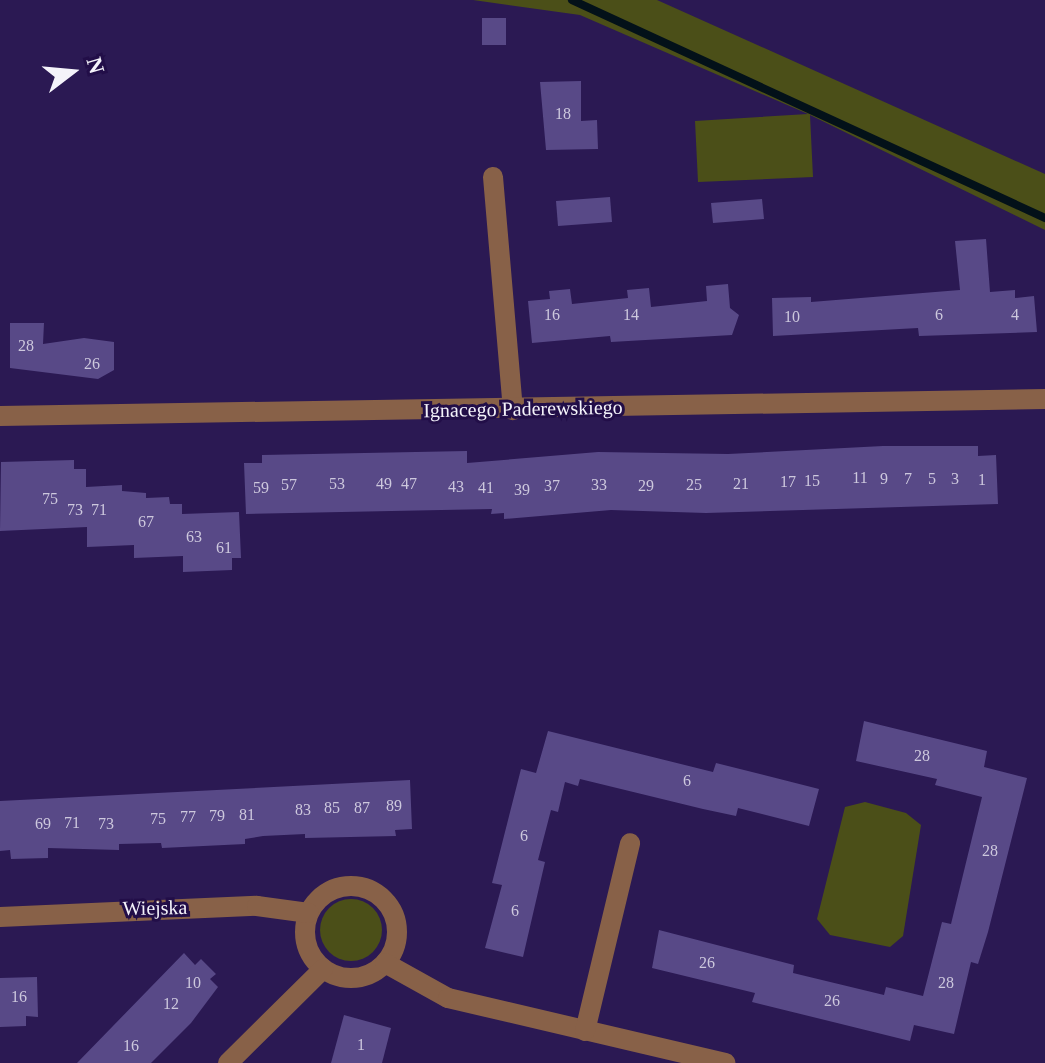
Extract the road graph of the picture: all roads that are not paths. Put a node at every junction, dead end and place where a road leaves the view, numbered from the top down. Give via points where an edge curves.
1 (493, 177) dead end
2 (1045, 399) edge
3 (513, 410) junction
4 (0, 416) edge
5 (630, 843) dead end
6 (309, 913) junction
7 (0, 917) edge
8 (389, 958) junction
9 (323, 969) junction
10 (585, 1031) junction
11 (228, 1063) edge
12 (726, 1063) edge

1 - 3 street
2 - 3 street, Ignacego Paderewskiego
3 - 4 street, Ignacego Paderewskiego
5 - 10 street
6 - 7 street, Wiejska via 257,906
6 - 8 street via 317,900 344,886 375,892 393,913 397,940
6 - 9 street via 306,943
8 - 9 street via 348,978
8 - 10 street via 448,998
9 - 11 street
10 - 12 street

